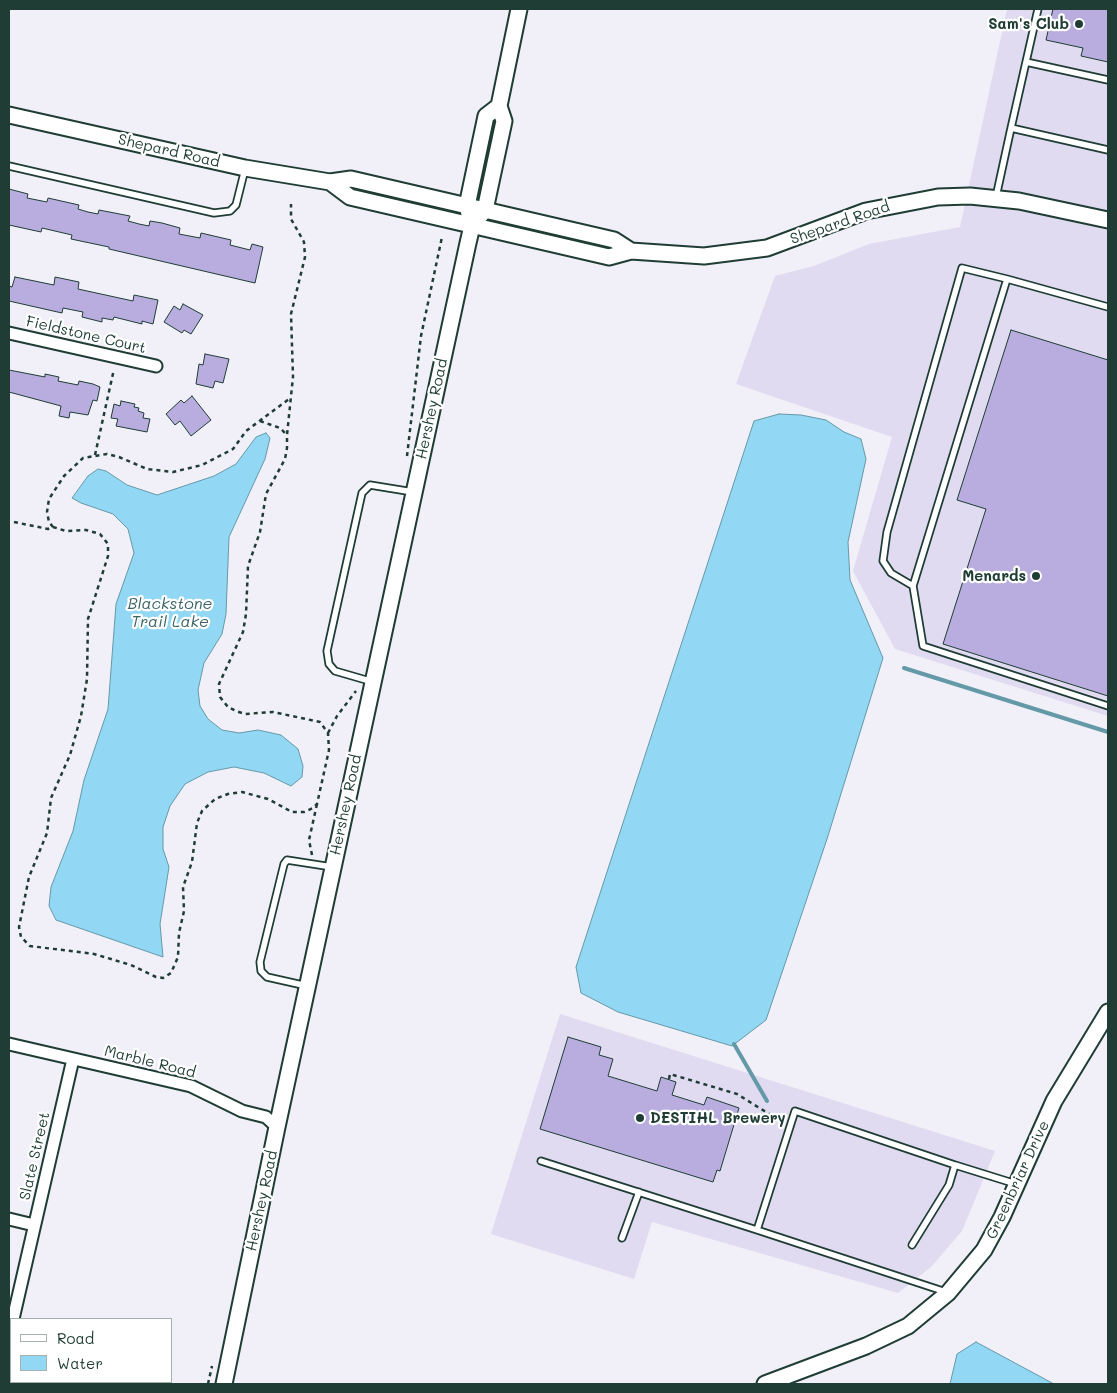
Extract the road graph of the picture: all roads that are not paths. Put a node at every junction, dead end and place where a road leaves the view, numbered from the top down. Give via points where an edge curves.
1 (519, 9) edge
2 (1038, 9) edge
3 (1026, 62) junction
4 (1108, 80) edge
5 (499, 106) junction
6 (9, 115) edge
7 (1011, 128) junction
8 (1108, 150) edge
9 (9, 166) edge
10 (245, 168) junction
11 (330, 182) junction
12 (996, 198) junction
13 (467, 206) junction
14 (485, 210) junction
15 (1108, 220) edge
16 (472, 226) junction
17 (631, 251) junction
18 (1007, 279) junction
19 (1108, 307) edge
20 (9, 333) edge
21 (156, 366) dead end
22 (414, 492) junction
23 (913, 586) junction
24 (373, 682) junction
25 (1108, 706) edge
26 (333, 867) junction
27 (307, 986) junction
28 (1108, 1012) edge
29 (9, 1044) edge
30 (74, 1060) junction
31 (277, 1127) junction
32 (542, 1161) dead end
33 (955, 1165) junction
34 (1016, 1184) junction
35 (639, 1192) junction
36 (9, 1219) edge
37 (34, 1225) junction
38 (757, 1230) junction
39 (622, 1238) dead end
40 (912, 1245) dead end
41 (948, 1293) junction
42 (13, 1318) edge
43 (224, 1384) edge
44 (764, 1384) edge

1 - 5 main road, Hershey Road
2 - 3 lane
3 - 4 lane
3 - 7 lane
5 - 13 main road, Hershey Road via 486,116
5 - 14 main road, Hershey Road via 504,121
6 - 10 main road, Shepard Road
7 - 8 lane
7 - 12 lane
9 - 10 lane via 214,213 230,211 236,204
10 - 11 main road, Shepard Road
11 - 13 main road, Shepard Road via 351,179
11 - 16 main road, Shepard Road via 350,197
12 - 15 main road, Shepard Road
12 - 17 main road, Shepard Road via 938,197 898,204 857,214 767,248 679,256
13 - 14 main road, Shepard Road
13 - 16 main road, Hershey Road
14 - 16 main road, Hershey Road
14 - 17 main road, Shepard Road via 614,240
16 - 17 main road, Shepard Road via 609,257
16 - 22 main road, Hershey Road
18 - 19 lane
18 - 23 lane
18 - 23 lane via 962,268 887,532 883,561 891,573
20 - 21 street, Fieldstone Court
22 - 24 main road, Hershey Road
22 - 24 lane via 370,485 362,494 327,651 329,664 336,671
23 - 25 lane via 923,646
24 - 26 main road, Hershey Road
26 - 27 main road, Hershey Road
26 - 27 lane via 288,860 284,864 260,962 267,977
27 - 31 main road, Hershey Road
28 - 34 main road, Greenbriar Drive via 1054,1102
29 - 30 street, Marble Road
30 - 31 street, Marble Road via 191,1086 242,1111 266,1117
30 - 37 street, Slate Street
31 - 43 main road, Hershey Road
32 - 35 lane
33 - 34 lane
33 - 38 lane via 795,1111
33 - 40 lane via 949,1185
34 - 41 main road, Greenbriar Drive via 984,1250
35 - 38 lane
35 - 39 lane
36 - 37 street
37 - 42 street, Slate Street
38 - 41 lane
41 - 44 main road, Greenbriar Drive via 908,1326 866,1346

